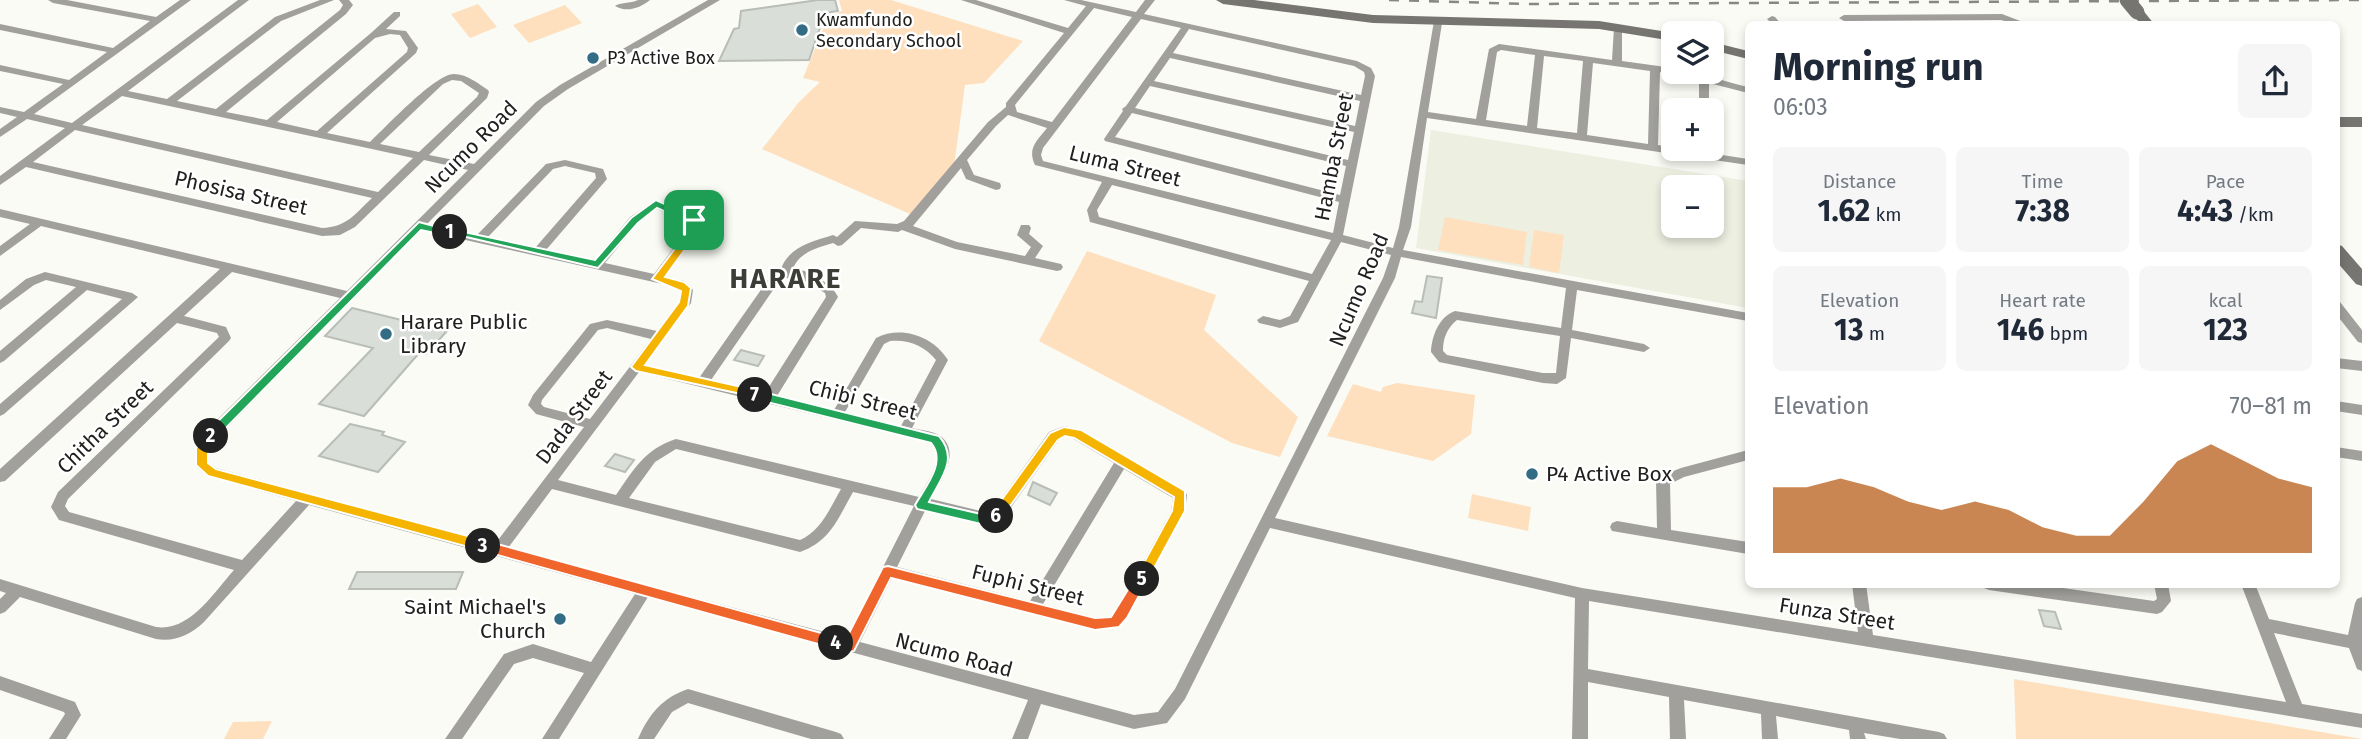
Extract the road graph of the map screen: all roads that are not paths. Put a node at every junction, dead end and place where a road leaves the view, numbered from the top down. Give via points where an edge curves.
1 (53, 0) edge
2 (186, 0) edge
3 (243, 0) edge
4 (329, 0) edge
5 (344, 0) edge
6 (645, 0) edge
7 (966, 0) edge
8 (1069, 0) edge
9 (1150, 0) edge
10 (1223, 0) edge
11 (2127, 0) edge
12 (710, 1) edge
13 (620, 6) dead end
14 (1091, 6) junction
15 (397, 14) dead end
16 (1137, 17) junction
17 (1844, 18) dead end
18 (157, 20) junction
19 (1909, 21) edge
20 (2014, 21) edge
21 (2145, 21) edge
22 (1437, 23) junction
23 (0, 27) edge
24 (1185, 28) junction
25 (1619, 28) junction
26 (1068, 31) junction
27 (1661, 35) edge
28 (372, 36) junction
29 (1724, 49) edge
30 (115, 51) junction
31 (1540, 52) junction
32 (1166, 54) junction
33 (1745, 54) edge
34 (1588, 58) junction
35 (1618, 63) junction
36 (0, 68) edge
37 (1655, 68) junction
38 (1661, 69) edge
39 (1147, 82) junction
40 (71, 83) junction
41 (1724, 83) edge
42 (1745, 89) edge
43 (120, 92) junction
44 (1365, 99) junction
45 (169, 102) junction
46 (1009, 109) junction
47 (1127, 109) junction
48 (0, 110) edge
49 (218, 113) junction
50 (1423, 114) junction
51 (25, 116) junction
52 (1481, 122) junction
53 (2340, 122) edge
54 (2362, 122) edge
55 (269, 124) junction
56 (1053, 126) junction
57 (73, 127) junction
58 (1359, 130) junction
59 (1532, 130) junction
60 (0, 134) edge
61 (320, 134) junction
62 (1582, 137) junction
63 (372, 146) junction
64 (1653, 148) junction
65 (1661, 149) edge
66 (422, 156) junction
67 (1724, 156) edge
68 (1745, 161) edge
69 (963, 162) junction
70 (24, 163) junction
71 (1352, 164) junction
72 (476, 168) junction
73 (0, 181) edge
74 (1108, 182) junction
75 (996, 186) dead end
76 (380, 196) junction
77 (1345, 200) junction
78 (0, 213) edge
79 (38, 223) junction
80 (419, 226) junction
81 (904, 227) junction
82 (1025, 228) dead end
83 (480, 239) junction
84 (1337, 239) junction
85 (0, 252) edge
86 (538, 252) junction
87 (1399, 253) junction
88 (2340, 255) edge
89 (1029, 260) junction
90 (598, 264) junction
91 (1057, 267) dead end
92 (229, 268) junction
93 (786, 272) junction
94 (657, 279) junction
95 (1316, 279) junction
96 (2362, 280) edge
97 (86, 285) junction
98 (1572, 285) junction
99 (349, 296) junction
100 (0, 306) edge
101 (2340, 310) edge
102 (1745, 316) edge
103 (175, 317) junction
104 (1263, 320) dead end
105 (1566, 333) junction
106 (659, 336) junction
107 (2362, 339) edge
108 (1644, 348) dead end
109 (0, 358) edge
110 (2340, 363) edge
111 (2362, 366) edge
112 (636, 367) junction
113 (703, 382) junction
114 (769, 398) junction
115 (2340, 407) edge
116 (2362, 410) edge
117 (0, 411) edge
118 (837, 415) junction
119 (592, 425) junction
120 (904, 432) junction
121 (2340, 453) edge
122 (1745, 456) edge
123 (2362, 456) edge
124 (1123, 460) junction
125 (0, 477) edge
126 (548, 483) junction
127 (848, 488) junction
128 (306, 499) junction
129 (620, 500) junction
130 (921, 505) junction
131 (1268, 522) junction
132 (1617, 527) dead end
133 (1664, 534) junction
134 (1745, 548) edge
135 (498, 550) junction
136 (245, 567) junction
137 (888, 571) junction
138 (0, 585) edge
139 (1860, 588) edge
140 (2034, 588) edge
141 (2162, 588) edge
142 (2250, 588) edge
143 (17, 591) junction
144 (644, 591) junction
145 (2078, 592) edge
146 (1582, 594) junction
147 (2362, 603) edge
148 (0, 608) edge
149 (1033, 608) junction
150 (2265, 625) junction
151 (1866, 640) junction
152 (2354, 643) junction
153 (850, 646) junction
154 (2362, 664) edge
155 (594, 670) junction
156 (1581, 674) junction
157 (0, 683) edge
158 (1676, 691) junction
159 (1036, 698) junction
160 (1768, 709) junction
161 (2297, 710) junction
162 (2362, 721) edge
163 (1856, 731) edge
164 (57, 739) edge
165 (453, 739) edge
166 (550, 739) edge
167 (646, 739) edge
168 (836, 739) edge
169 (1020, 739) edge
170 (1580, 739) edge
171 (1678, 739) edge
172 (1770, 739) edge
173 (1939, 739) edge

1 - 18 street
2 - 18 street
3 - 43 street
4 - 45 street via 275,20
5 - 49 street via 346,9
6 - 13 street via 631,7
7 - 26 street
8 - 14 street, Hamba Street
9 - 16 street, Luma Street
10 - 22 street via 1326,15
11 - 21 street, bridge
12 - 72 street, Ncumo Road via 556,92
14 - 16 street, Hamba Street
14 - 26 street
15 - 28 street
16 - 24 street, Hamba Street
16 - 56 street, Luma Street
17 - 19 street
18 - 30 street
19 - 20 street via 2002,17
22 - 25 street
22 - 50 street, Ncumo Road
23 - 30 street
24 - 32 street
24 - 44 street, Hamba Street via 1361,65 1370,76
25 - 27 street
25 - 35 street
26 - 46 street
28 - 55 street
28 - 61 street via 401,32 412,51
29 - 33 street
30 - 40 street
31 - 34 street
31 - 52 street via 1504,47 1492,51
31 - 59 street
32 - 39 street
32 - 44 street
34 - 35 street
34 - 62 street
35 - 37 street
36 - 40 street
37 - 38 street
37 - 64 street
39 - 47 street
39 - 58 street
40 - 51 street
41 - 42 street
43 - 45 street
43 - 57 street
44 - 58 street, Hamba Street
45 - 49 street
46 - 56 street
46 - 69 street
47 - 71 street
47 - 77 street via 1109,136 1114,143
48 - 51 street
49 - 55 street
50 - 52 street
50 - 87 street, Ncumo Road
51 - 57 street
51 - 60 street
52 - 59 street
53 - 54 street
55 - 61 street
56 - 74 street, Luma Street via 1038,147 1037,161
57 - 70 street
57 - 76 street
58 - 71 street, Hamba Street
59 - 62 street
61 - 63 street
62 - 64 street
63 - 66 street
63 - 66 street, Phosisa Street via 443,80 463,78 483,90 482,98
64 - 65 street
66 - 72 street
66 - 76 street, Phosisa Street
67 - 68 street
69 - 75 street via 970,177
69 - 81 street
70 - 73 street
70 - 76 street, Phosisa Street via 327,233 348,227
71 - 77 street, Hamba Street
72 - 80 street, Ncumo Road
74 - 84 street, Luma Street
74 - 95 street via 1092,210 1098,221
77 - 84 street, Hamba Street
78 - 79 street
79 - 85 street
79 - 92 street
80 - 83 street, Dada Street
80 - 99 street, Ncumo Road
81 - 89 street via 955,245
81 - 93 street via 859,224 835,241 802,250
82 - 89 street via 1023,235 1037,246
83 - 86 street, Dada Street
83 - 86 street via 550,166 565,163 599,171 602,179
84 - 87 street, Luma Street
84 - 95 street, Hamba Street
86 - 90 street, Dada Street
87 - 98 street, Luma Street
87 - 131 street, Ncumo Road via 1367,327
88 - 96 street
89 - 91 street
90 - 94 street, Dada Street
90 - 94 street via 644,210 656,204 666,206 694,220 694,230
92 - 99 street
92 - 103 street
93 - 113 street via 776,277
93 - 114 street via 797,272 830,291 832,297
94 - 106 street, Dada Street via 687,290 684,303
95 - 104 street, Hamba Street via 1290,322
97 - 100 street via 45,276
97 - 109 street
97 - 117 street via 132,297
98 - 102 street, Luma Street
98 - 105 street
99 - 128 street, Ncumo Road via 202,448 202,465 212,472
101 - 107 street
103 - 125 street
103 - 136 street, Chitha Street via 222,330 224,340 63,496 58,507 64,516
105 - 105 street via 1461,314 1447,321 1436,348 1439,356 1449,361 1557,379 1563,372
105 - 108 street
106 - 112 street, Dada Street
106 - 119 street via 607,324 594,327 534,405 540,411
110 - 111 street
112 - 113 street, Chibi Street
112 - 119 street, Dada Street
113 - 114 street, Chibi Street
114 - 118 street, Chibi Street
115 - 116 street
118 - 120 street, Chibi Street
118 - 120 street via 880,341 901,334 942,360
119 - 126 street, Dada Street
120 - 130 street, Chibi Street via 935,439 943,449 944,460
121 - 123 street
122 - 133 street via 1663,481
124 - 130 street, Fuphi Street via 1064,431 1054,436 997,516 981,519
124 - 149 street
124 - 149 street, Fuphi Street via 1180,495 1178,511 1122,614 1114,623 1095,624
126 - 129 street
126 - 135 street, Dada Street
127 - 129 street via 676,444 662,447 652,456
127 - 129 street via 817,538 800,546
127 - 130 street
128 - 135 street, Ncumo Road
128 - 136 street
130 - 137 street, Chibi Street
131 - 146 street, Funza Street
131 - 159 street, Ncumo Road via 1180,694 1162,718 1134,722
132 - 133 street
133 - 134 street
135 - 144 street, Ncumo Road
136 - 143 street via 191,625 167,635
137 - 149 street, Fuphi Street
137 - 153 street, Chibi Street
138 - 143 street
139 - 151 street
140 - 145 street
141 - 145 street via 2164,601 2157,608
142 - 150 street
143 - 148 street
144 - 153 street, Ncumo Road
144 - 155 street
146 - 151 street, Funza Street
146 - 156 street
147 - 152 street
150 - 152 street
150 - 161 street
151 - 161 street, Funza Street
152 - 154 street
153 - 159 street, Ncumo Road
155 - 165 street via 533,651 509,659
155 - 166 street
156 - 158 street
156 - 170 street
157 - 164 street via 70,707 71,723
158 - 160 street
158 - 171 street
159 - 169 street
160 - 163 street
160 - 172 street
161 - 162 street, Funza Street
163 - 173 street
167 - 168 street via 664,707 688,696

